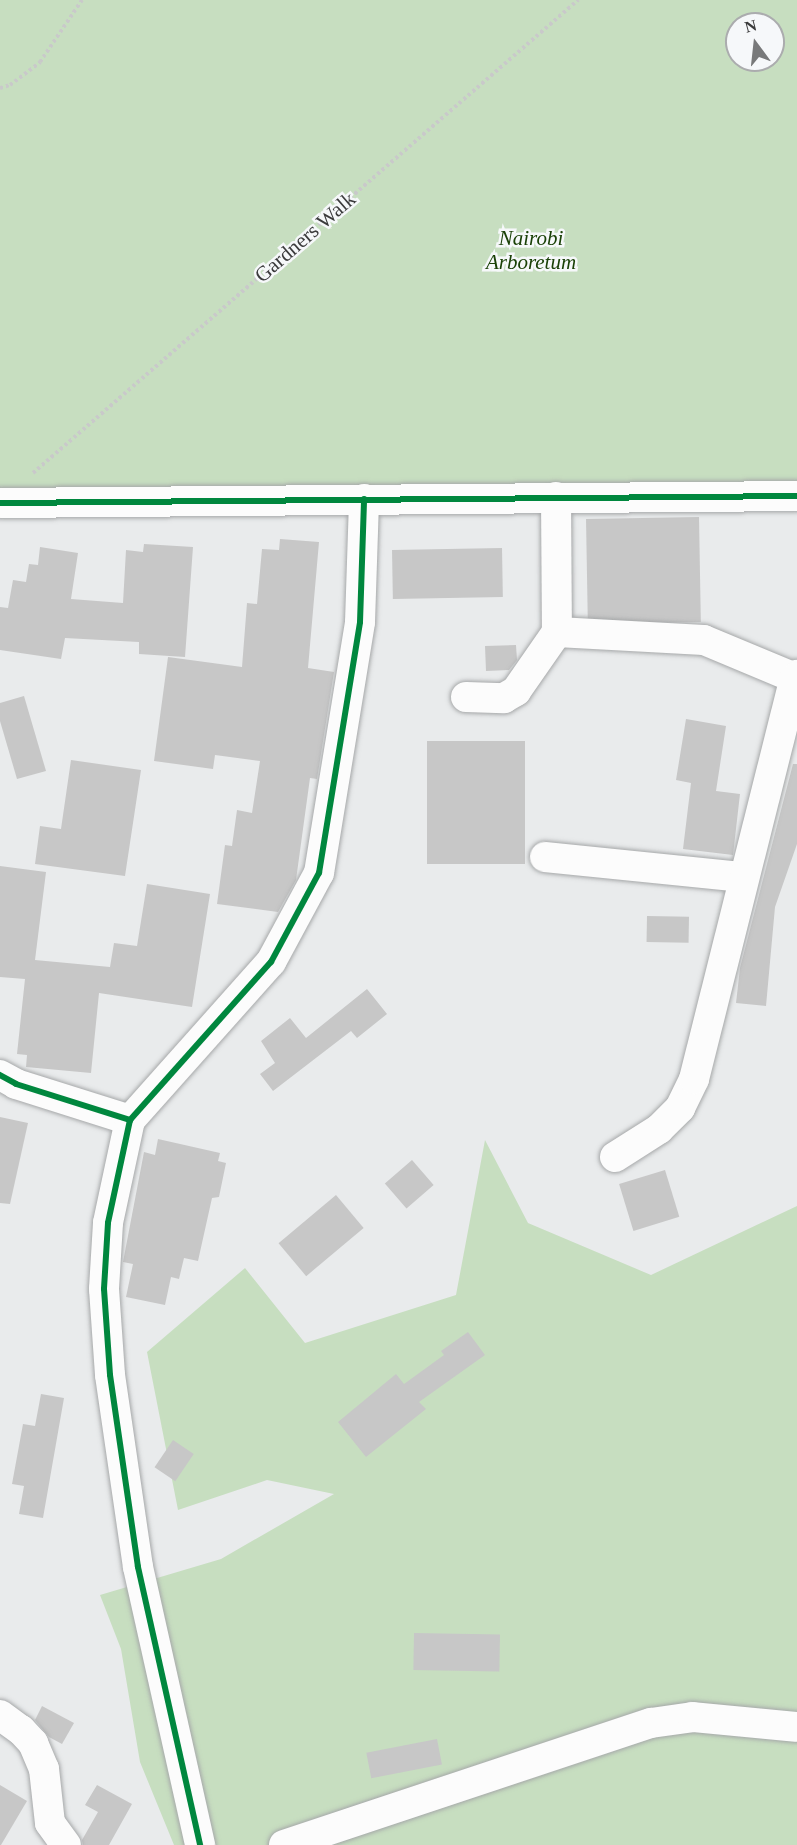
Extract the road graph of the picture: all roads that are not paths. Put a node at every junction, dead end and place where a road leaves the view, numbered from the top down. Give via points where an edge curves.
1 (797, 496) edge
2 (555, 497) junction
3 (364, 499) junction
4 (0, 503) edge
5 (556, 632) junction
6 (796, 676) edge
7 (466, 697) dead end
8 (544, 857) dead end
9 (743, 878) junction
10 (0, 1075) edge
11 (130, 1120) junction
12 (615, 1157) dead end
13 (0, 1715) edge
14 (797, 1727) edge
15 (66, 1845) edge
16 (200, 1845) edge
17 (284, 1845) edge

1 - 2 street
2 - 3 street
2 - 5 street
3 - 4 street
3 - 11 street via 360,621 319,873 271,962
5 - 6 street via 704,640
5 - 7 street via 516,692 504,698
6 - 9 street
8 - 9 street
9 - 12 street via 694,1079 680,1108 660,1129
10 - 11 street via 16,1084
11 - 16 street via 108,1223 104,1289 110,1375 138,1567
13 - 15 street via 33,1743 44,1769 50,1823
14 - 17 street via 693,1718 651,1723

